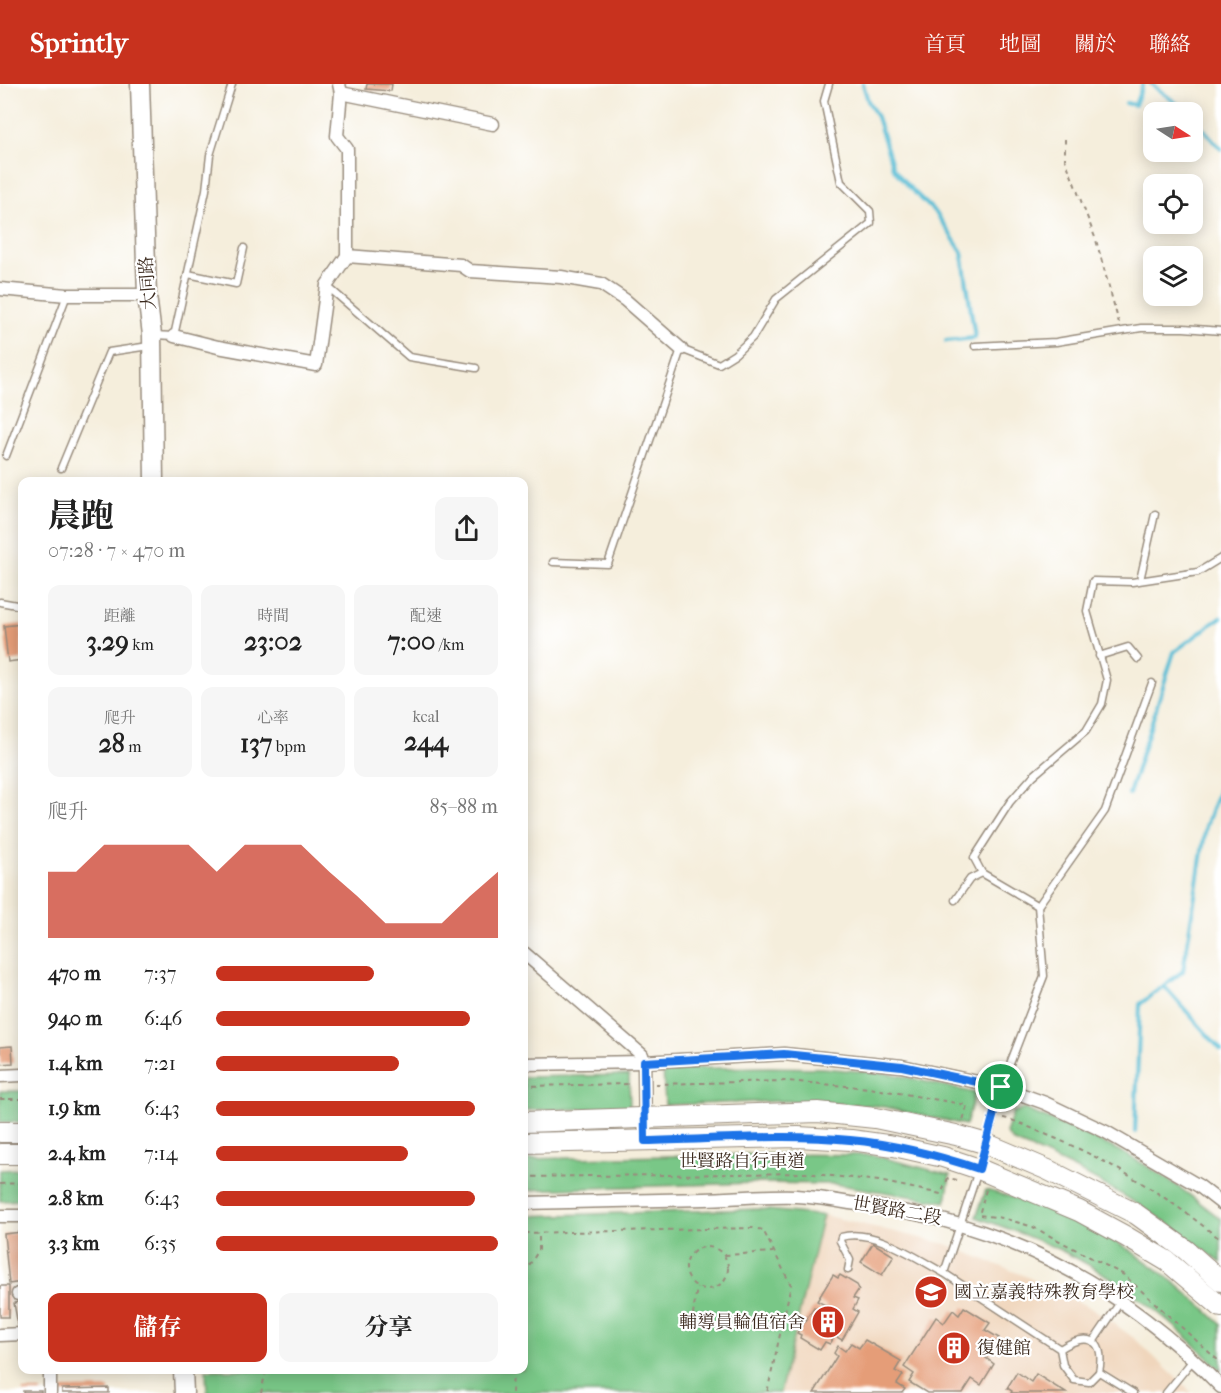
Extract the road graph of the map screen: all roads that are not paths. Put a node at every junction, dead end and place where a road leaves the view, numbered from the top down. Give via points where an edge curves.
1 (140, 84) edge
2 (232, 84) edge
3 (829, 84) edge
4 (340, 88) edge
5 (493, 124) dead end
6 (244, 248) dead end
7 (347, 256) junction
8 (188, 274) junction
9 (327, 285) junction
10 (0, 290) edge
11 (67, 295) junction
12 (147, 295) junction
13 (1221, 331) edge
14 (174, 336) junction
15 (152, 340) junction
16 (975, 346) dead end
17 (681, 350) junction
18 (476, 368) dead end
19 (6, 456) dead end
20 (61, 468) dead end
21 (154, 477) edge
22 (1155, 514) dead end
23 (1221, 558) edge
24 (553, 562) dead end
25 (1140, 580) junction
26 (0, 602) edge
27 (18, 605) edge
28 (1099, 656) junction
29 (1138, 659) dead end
30 (1152, 683) dead end
31 (982, 873) junction
32 (955, 900) dead end
33 (1038, 906) junction
34 (528, 956) edge
35 (644, 1062) junction
36 (528, 1064) edge
37 (18, 1075) edge
38 (0, 1076) edge
39 (1001, 1087) junction
40 (645, 1119) junction
41 (528, 1122) edge
42 (0, 1132) edge
43 (18, 1132) edge
44 (645, 1141) junction
45 (528, 1143) edge
46 (987, 1144) junction
47 (0, 1154) edge
48 (18, 1154) edge
49 (983, 1178) junction
50 (528, 1203) edge
51 (1221, 1203) edge
52 (0, 1216) edge
53 (18, 1216) edge
54 (960, 1223) junction
55 (848, 1270) dead end
56 (944, 1273) junction
57 (1221, 1281) edge
58 (1121, 1301) junction
59 (1221, 1307) edge
60 (18, 1334) edge
61 (0, 1335) edge
62 (1093, 1342) junction
63 (1060, 1349) junction
64 (1193, 1360) junction
65 (1099, 1372) junction
66 (50, 1374) edge
67 (183, 1374) edge
68 (1221, 1387) edge
69 (50, 1393) edge
70 (184, 1393) edge
71 (1133, 1393) edge
72 (1166, 1393) edge

1 - 12 street, 大同路
2 - 8 lane via 210,155
3 - 17 lane via 824,101 841,182 870,211 871,223 776,299 753,337 735,354 719,364
4 - 5 street
4 - 7 street via 337,136 347,149
6 - 8 lane via 236,284
7 - 9 street
7 - 17 street via 461,265 470,271 561,277 601,284
8 - 14 lane
9 - 14 street via 316,365
9 - 18 lane via 409,357
10 - 11 street
11 - 12 street
11 - 19 lane
12 - 15 street, 大同路
13 - 16 lane via 1142,328 1056,342
14 - 15 lane
15 - 20 lane via 109,352
15 - 21 street, 大同路
17 - 24 lane via 608,564
22 - 25 lane
23 - 25 lane via 1198,572
25 - 28 lane via 1093,581 1087,611
26 - 27 lane
28 - 29 lane via 1128,647
28 - 31 lane via 1107,680 1102,704 1086,731 1033,776 1010,802 974,858
30 - 33 lane via 1105,811
31 - 32 lane via 970,879
31 - 33 lane
33 - 39 lane via 1044,976
34 - 35 street via 642,1055
35 - 36 street
35 - 39 street via 784,1054 902,1066
35 - 40 street
37 - 38 street
39 - 46 lane
39 - 51 street via 1046,1103 1106,1132
40 - 41 main road
40 - 44 street
40 - 46 main road via 818,1112 874,1118
42 - 43 main road
44 - 45 main road
44 - 49 main road via 798,1137 851,1140 943,1157
46 - 49 lane
46 - 57 main road via 1136,1214
47 - 48 main road
49 - 54 lane
49 - 59 main road via 1079,1211 1167,1261
50 - 54 street, 世賢路二段 via 797,1196 866,1204
52 - 53 street
54 - 56 lane
54 - 58 street, 世賢路二段 via 1000,1237 1089,1280
55 - 56 lane via 850,1260 840,1241 851,1235 889,1243
56 - 63 lane
58 - 62 lane
58 - 64 street, 世賢路二段
60 - 61 street
62 - 63 lane via 1076,1339
62 - 65 lane via 1099,1349
63 - 65 lane via 1063,1365 1074,1380 1089,1382
64 - 68 street, 世賢路二段
64 - 72 lane
65 - 71 lane
66 - 69 street
67 - 70 street

